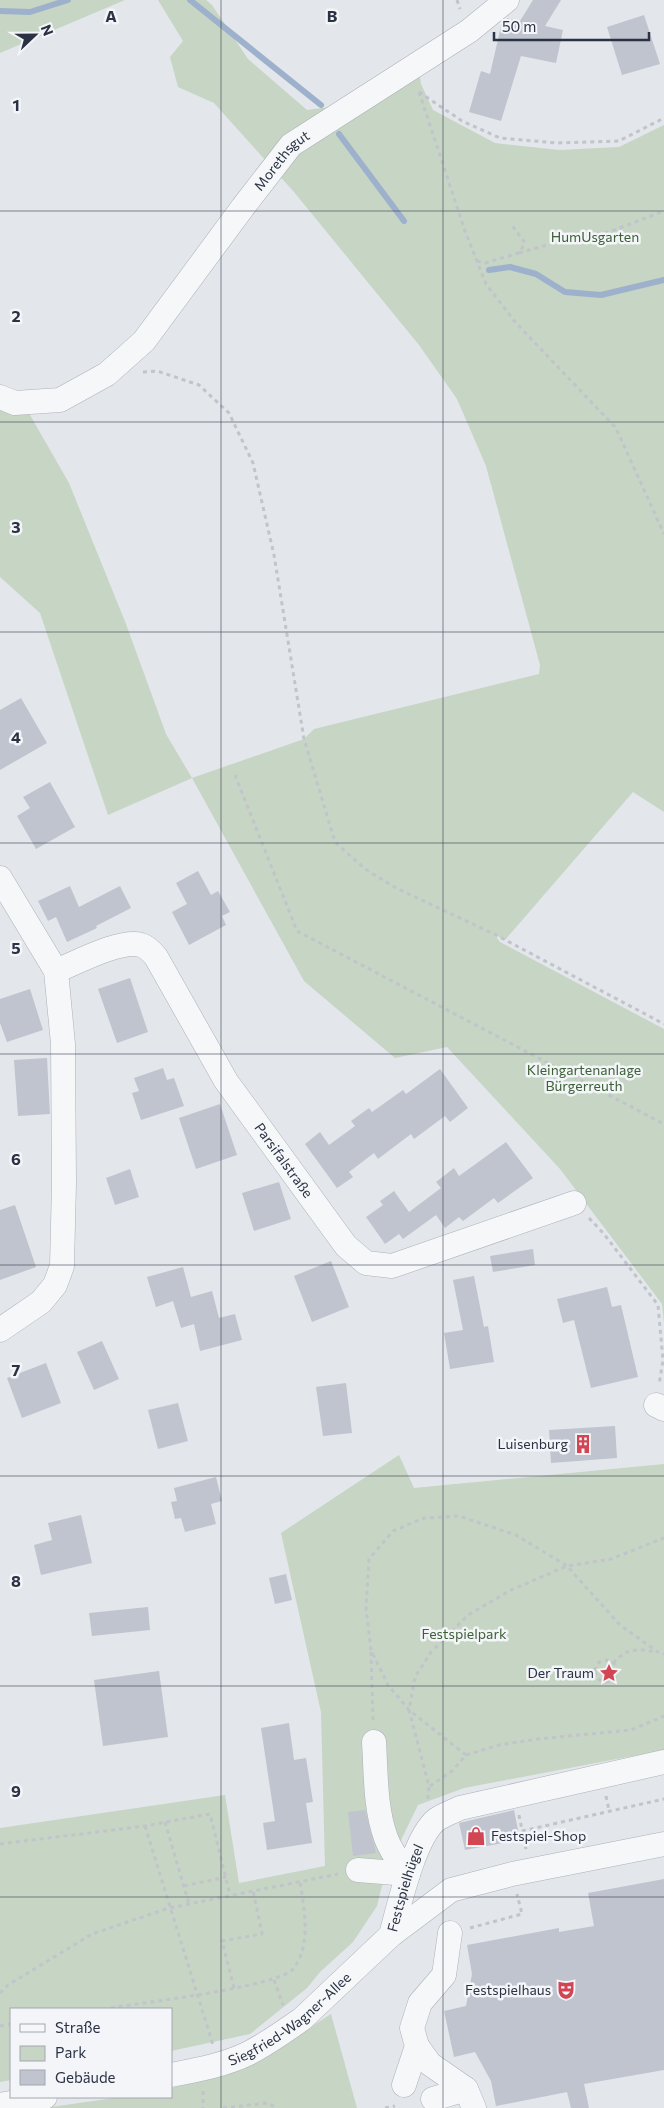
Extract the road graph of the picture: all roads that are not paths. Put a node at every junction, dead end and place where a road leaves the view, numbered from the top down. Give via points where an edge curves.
1 (507, 0) edge
2 (0, 398) edge
3 (0, 878) edge
4 (56, 971) junction
5 (574, 1203) road end
6 (0, 1330) edge
7 (374, 1742) road end
8 (664, 1762) edge
9 (664, 1844) edge
10 (358, 1870) road end
11 (408, 1874) junction
12 (450, 1933) road end
13 (391, 1935) junction
14 (417, 2046) junction
15 (172, 2075) edge
16 (404, 2085) dead end
17 (39, 2098) edge
18 (433, 2099) dead end
19 (470, 2099) edge
20 (0, 2104) edge

1 - 2 street, Morethsgut via 460,36 291,145 144,341 107,374 60,400 15,403
3 - 4 street
4 - 5 street, Parsifalstraße via 119,946 141,945 150,950 226,1081 346,1246 366,1263 392,1266
4 - 6 street via 64,1044 62,1266 56,1285 41,1302
7 - 11 street via 380,1819 386,1839
8 - 11 street, Festspielhügel via 460,1808 435,1821 424,1833
9 - 13 street, Festspielhügel via 512,1874 451,1890
10 - 11 street
11 - 13 street, Festspielhügel
12 - 14 street via 444,1975 420,2004 412,2028
13 - 15 street, Siegfried-Wagner-Allee via 302,2019 249,2053 203,2069
14 - 16 street
14 - 19 street via 430,2064
17 - 20 street
18 - 19 street

